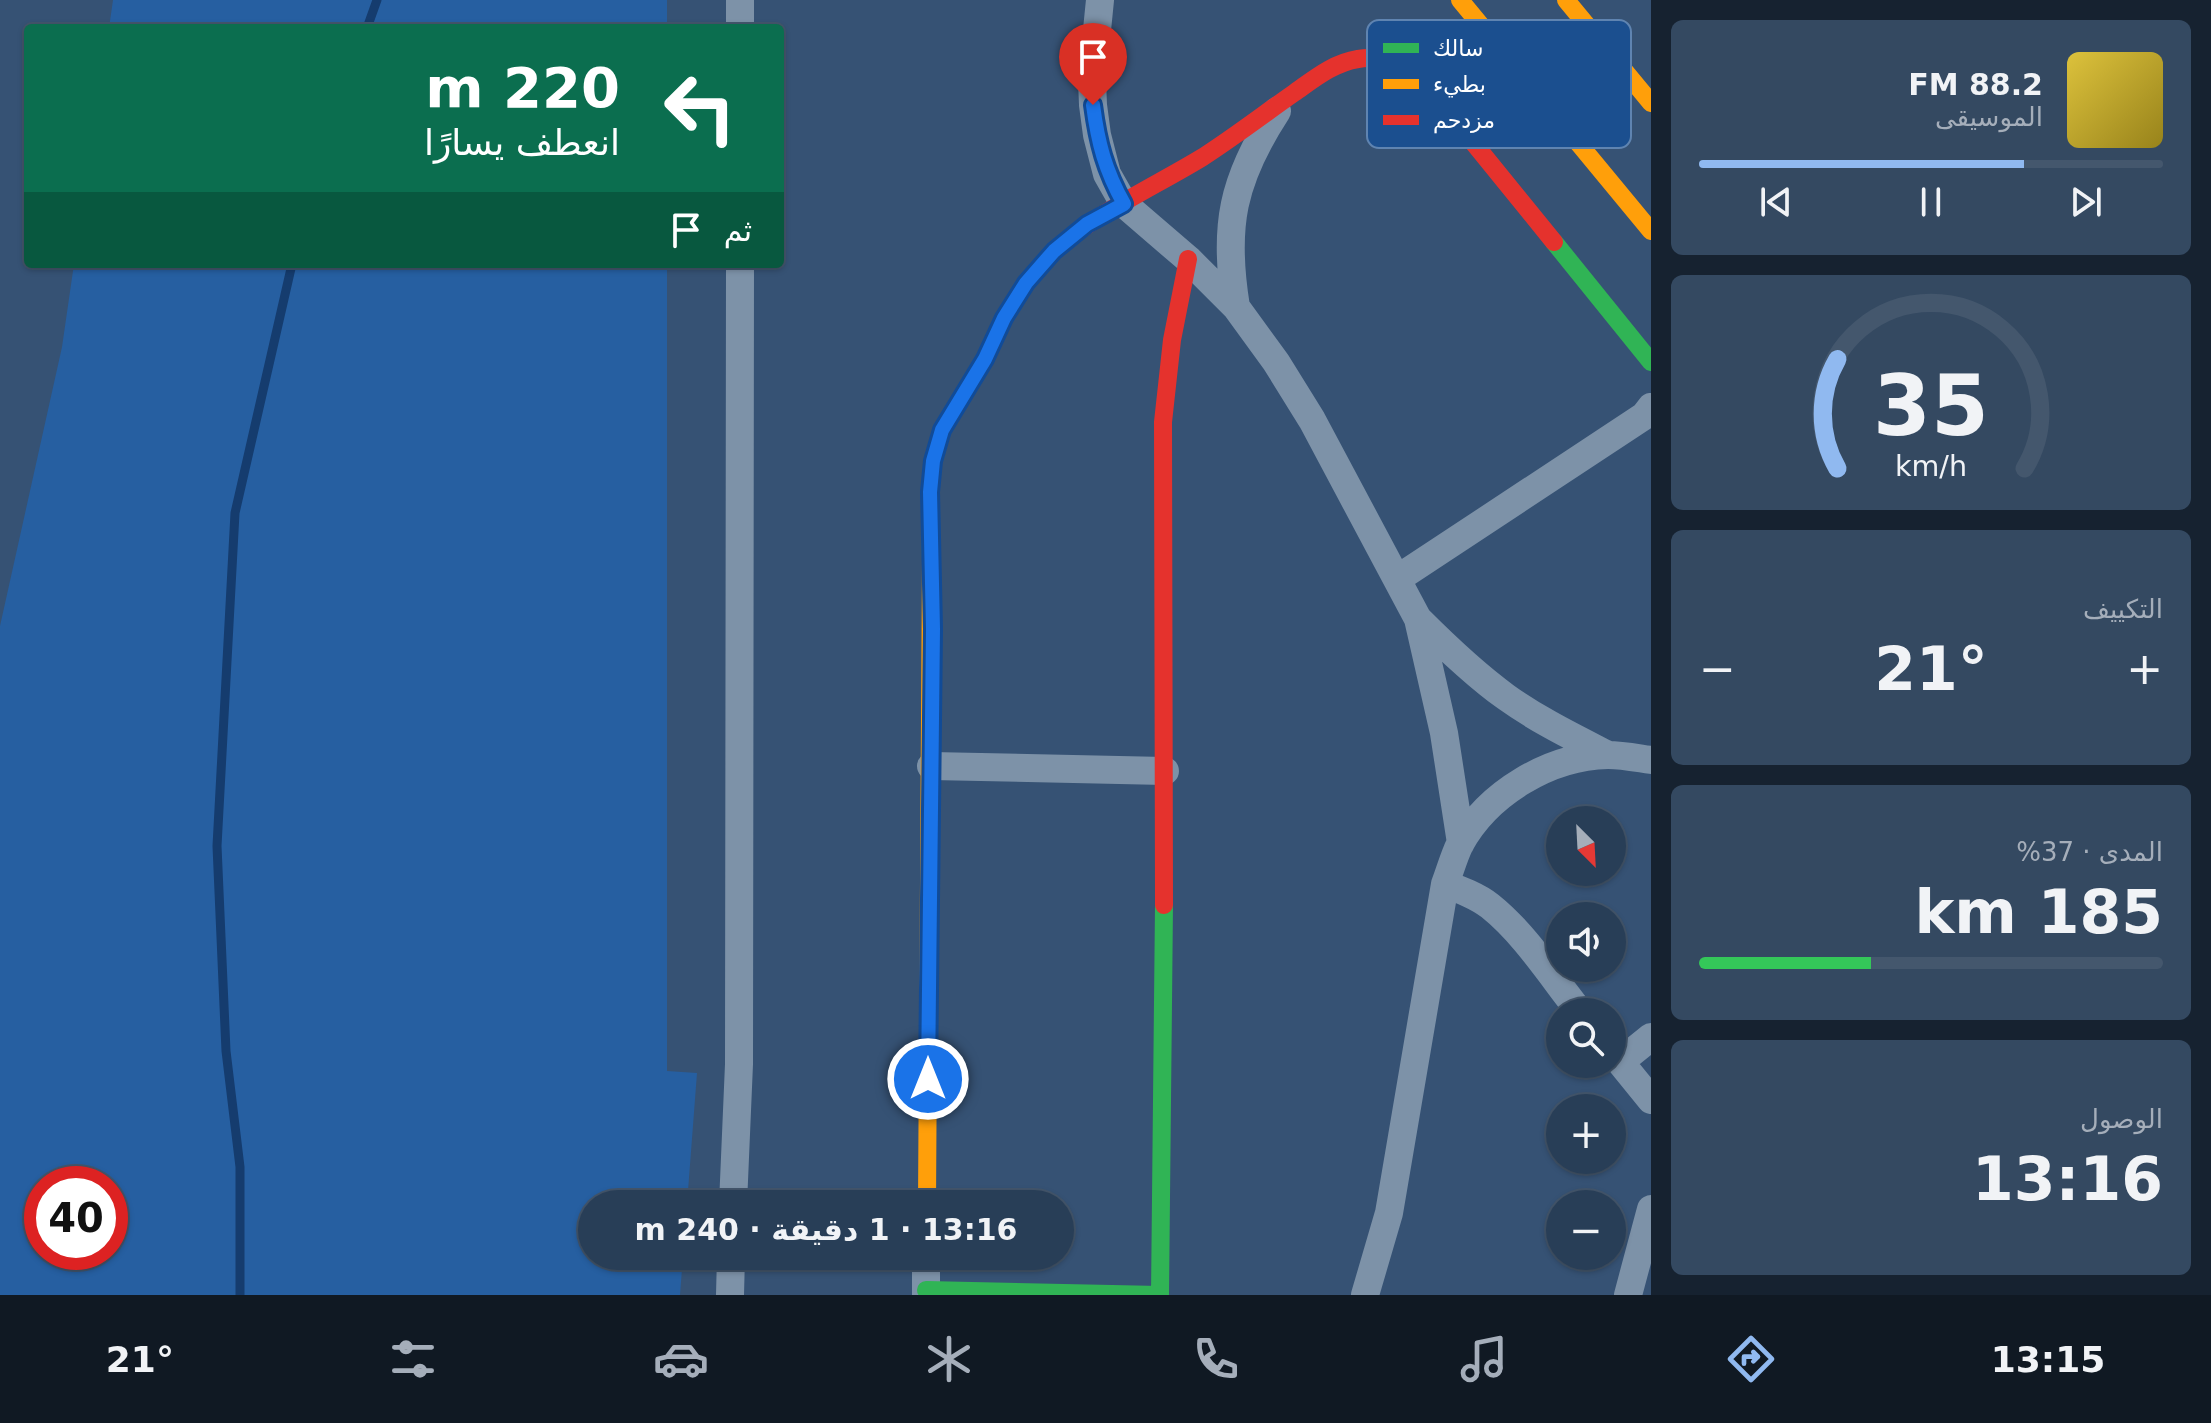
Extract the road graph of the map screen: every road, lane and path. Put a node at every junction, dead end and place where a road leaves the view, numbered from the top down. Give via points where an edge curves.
1 (740, 0) edge
2 (1100, 0) edge
3 (1460, 0) edge
4 (1566, 0) edge
5 (1477, 20) edge
6 (1583, 20) edge
7 (740, 24) edge
8 (1367, 57) edge
9 (1631, 79) edge
10 (1282, 103) junction
11 (1651, 103) edge
12 (1476, 148) edge
13 (1582, 148) edge
14 (1124, 204) junction
15 (1651, 231) edge
16 (1188, 259) junction
17 (740, 268) edge
18 (1236, 307) junction
19 (1651, 362) edge
20 (1651, 407) edge
21 (1397, 579) junction
22 (1418, 619) junction
23 (1608, 755) junction
24 (1651, 760) edge
25 (931, 766) junction
26 (1165, 771) junction
27 (1461, 843) junction
28 (1445, 884) junction
29 (1569, 998) edge
30 (1651, 1037) edge
31 (1626, 1051) edge
32 (1626, 1069) edge
33 (1651, 1100) edge
34 (734, 1190) edge
35 (927, 1190) edge
36 (1651, 1209) edge
37 (731, 1270) edge
38 (926, 1270) edge
39 (926, 1293) edge
40 (730, 1295) edge
41 (1365, 1295) edge
42 (1628, 1295) edge

1 - 7 street
2 - 14 street via 1093,105 1107,174
3 - 5 main road
4 - 6 main road
8 - 10 main road via 1343,62
9 - 11 main road
10 - 14 main road
10 - 18 street via 1240,180 1230,222 1229,265
12 - 19 main road
13 - 15 main road
14 - 16 street
14 - 25 main road via 1087,224 1026,283 942,430 930,492
16 - 18 street
16 - 26 main road via 1175,312 1163,422
17 - 34 street via 739,1064
18 - 21 street via 1312,420
20 - 21 street
21 - 22 street
22 - 23 street via 1506,697
22 - 27 street via 1444,733
23 - 24 street
23 - 27 street via 1565,761 1525,778 1490,807
25 - 26 street
25 - 35 main road
26 - 39 main road via 1160,1295
27 - 28 street
28 - 29 street via 1478,899 1507,922
28 - 41 street via 1389,1213
30 - 31 street
32 - 33 street
36 - 42 street
37 - 40 street
38 - 39 street

